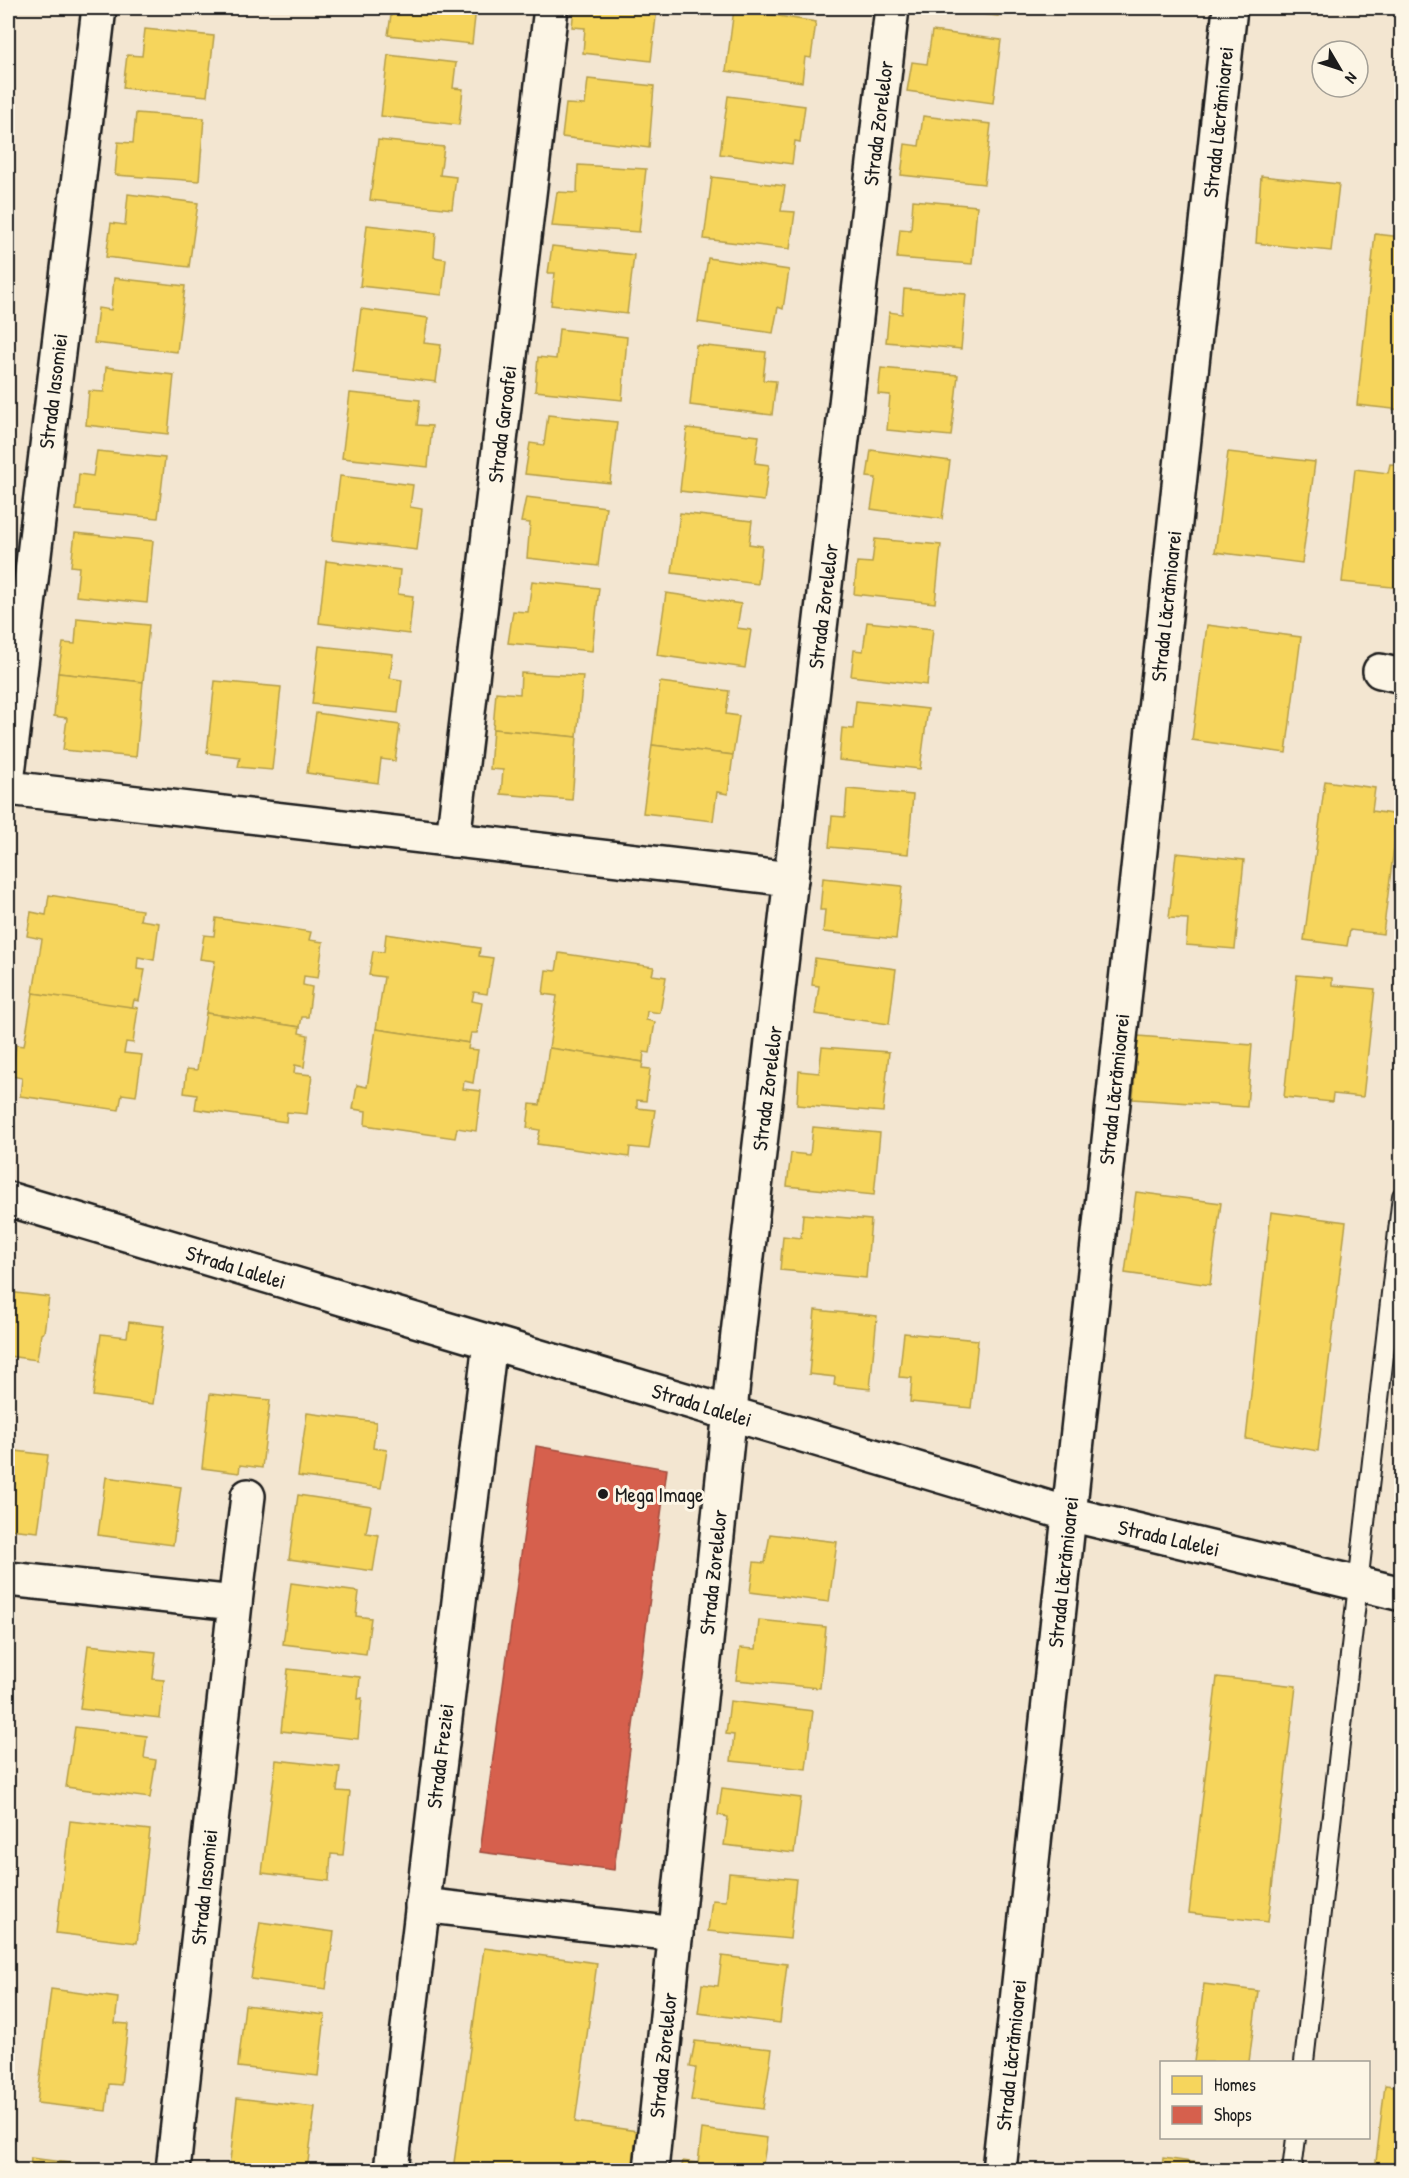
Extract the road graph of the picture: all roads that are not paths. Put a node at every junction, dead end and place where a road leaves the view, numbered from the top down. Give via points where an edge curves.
1 (99, 8) edge
2 (551, 8) edge
3 (892, 8) edge
4 (1230, 8) edge
5 (8, 774) edge
6 (8, 788) edge
7 (453, 840) junction
8 (791, 879) junction
9 (1401, 1196) edge
10 (8, 1199) edge
11 (490, 1342) junction
12 (730, 1413) junction
13 (248, 1496) dead end
14 (1069, 1514) junction
15 (8, 1579) edge
16 (1358, 1583) junction
17 (1401, 1594) edge
18 (235, 1603) junction
19 (422, 1905) junction
20 (676, 1934) junction
21 (1305, 2061) edge
22 (1296, 2139) edge
23 (173, 2170) edge
24 (391, 2170) edge
25 (651, 2170) edge
26 (999, 2170) edge
27 (1292, 2170) edge

1 - 5 street, Strada Iasomiei
2 - 7 street, Strada Garoafei
3 - 8 street, Strada Zorelelor
4 - 14 street, Strada Lăcrămioarei
6 - 7 street
7 - 8 street
8 - 12 street, Strada Zorelelor
9 - 16 lane
10 - 11 street, Strada Lalelei
11 - 12 street, Strada Lalelei
11 - 19 street, Strada Freziei
12 - 14 street, Strada Lalelei
12 - 20 street, Strada Zorelelor
13 - 18 street, Strada Iasomiei
14 - 16 street, Strada Lalelei
14 - 26 street, Strada Lăcrămioarei
15 - 18 street
16 - 17 street, Strada Lalelei
16 - 21 lane
18 - 23 street, Strada Iasomiei
19 - 20 street
19 - 24 street, Strada Freziei
20 - 25 street, Strada Zorelelor
22 - 27 lane

